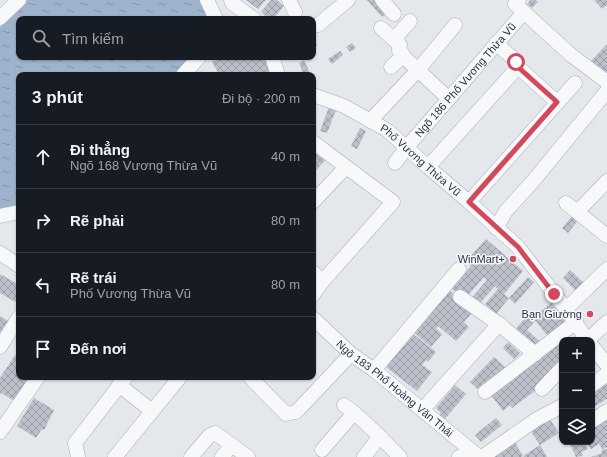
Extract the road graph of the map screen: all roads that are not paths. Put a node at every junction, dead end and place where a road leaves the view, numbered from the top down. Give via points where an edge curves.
1 (19, 0) edge
2 (207, 0) edge
3 (231, 0) edge
4 (382, 0) edge
5 (346, 1) edge
6 (521, 6) edge
7 (394, 14) dead end
8 (215, 16) edge
9 (250, 16) edge
10 (0, 18) edge
11 (410, 21) dead end
12 (316, 25) edge
13 (455, 26) dead end
14 (381, 28) dead end
15 (394, 39) junction
16 (496, 43) junction
17 (403, 56) junction
18 (196, 60) edge
19 (273, 60) edge
20 (391, 67) dead end
21 (518, 67) junction
22 (418, 70) junction
23 (186, 72) edge
24 (277, 72) edge
25 (607, 82) edge
26 (575, 83) dead end
27 (316, 95) edge
28 (449, 98) junction
29 (604, 100) edge
30 (557, 102) junction
31 (370, 121) junction
32 (316, 144) edge
33 (407, 147) junction
34 (395, 163) dead end
35 (346, 167) junction
36 (428, 167) junction
37 (607, 181) edge
38 (316, 199) edge
39 (469, 202) junction
40 (566, 203) dead end
41 (578, 211) junction
42 (16, 213) edge
43 (1, 218) edge
44 (496, 228) junction
45 (607, 236) edge
46 (0, 253) edge
47 (16, 264) edge
48 (459, 269) dead end
49 (607, 269) edge
50 (318, 277) edge
51 (460, 298) dead end
52 (566, 309) junction
53 (316, 321) edge
54 (16, 322) edge
55 (576, 322) junction
56 (607, 322) edge
57 (499, 324) junction
58 (586, 337) edge
59 (595, 339) edge
60 (0, 347) edge
61 (595, 350) edge
62 (350, 354) junction
63 (535, 354) junction
64 (607, 365) edge
65 (374, 370) junction
66 (559, 371) edge
67 (607, 374) edge
68 (36, 380) edge
69 (178, 380) edge
70 (253, 380) edge
71 (122, 381) edge
72 (595, 383) edge
73 (542, 389) dead end
74 (485, 392) dead end
75 (559, 408) edge
76 (422, 410) junction
77 (152, 411) junction
78 (607, 411) edge
79 (595, 419) edge
80 (0, 432) edge
81 (380, 436) junction
82 (232, 445) junction
83 (322, 450) dead end
84 (473, 456) edge
85 (78, 457) edge
86 (115, 457) edge
87 (191, 457) edge
88 (222, 457) edge
89 (248, 457) edge
90 (364, 457) edge
91 (400, 457) edge

1 - 10 street
2 - 8 street
3 - 9 street
4 - 7 street
5 - 12 street
6 - 16 street, Ngõ 186 Phố Vương Thừa Vũ
6 - 25 street via 571,55
11 - 15 street
13 - 22 street
14 - 15 street
15 - 17 street via 400,45 399,50
16 - 21 street
16 - 28 street, Ngõ 186 Phố Vương Thừa Vũ
17 - 20 street
17 - 22 street
18 - 23 street
19 - 24 street
21 - 30 street
21 - 36 street
22 - 28 street
22 - 31 street
26 - 30 street
27 - 31 street, Phố Vương Thừa Vũ via 344,106
28 - 33 street, Ngõ 186 Phố Vương Thừa Vũ
29 - 44 street via 506,211
30 - 39 street
31 - 33 street, Phố Vương Thừa Vũ via 387,130
32 - 35 street
33 - 34 street, Ngõ 186 Phố Vương Thừa Vũ
33 - 36 street, Phố Vương Thừa Vũ
35 - 38 street
35 - 50 street via 393,202
36 - 39 street, Phố Vương Thừa Vũ
37 - 41 street
39 - 44 street, Phố Vương Thừa Vũ
40 - 41 street
41 - 45 street
42 - 43 street
44 - 52 street, Phố Vương Thừa Vũ via 518,247
46 - 47 street
48 - 65 street
49 - 52 street
51 - 57 street
52 - 55 street, Phố Vương Thừa Vũ
53 - 62 street, Ngõ 183 Phố Hoàng Văn Thái
54 - 60 street
55 - 58 street, Phố Vương Thừa Vũ
55 - 63 street
56 - 59 street
57 - 63 street
57 - 76 street
61 - 64 street, Phố Vương Thừa Vũ
62 - 65 street, Ngõ 183 Phố Hoàng Văn Thái
62 - 70 street via 300,409 292,414 286,414
63 - 74 street
65 - 76 street, Ngõ 183 Phố Hoàng Văn Thái
66 - 73 street
67 - 72 street
68 - 80 street
69 - 77 street
71 - 77 street
71 - 85 street via 75,443
75 - 84 street
76 - 84 street, Ngõ 183 Phố Hoàng Văn Thái
77 - 86 street
78 - 79 street
81 - 83 street via 349,409
81 - 90 street
81 - 91 street
82 - 87 street via 215,433
82 - 88 street
82 - 89 street

